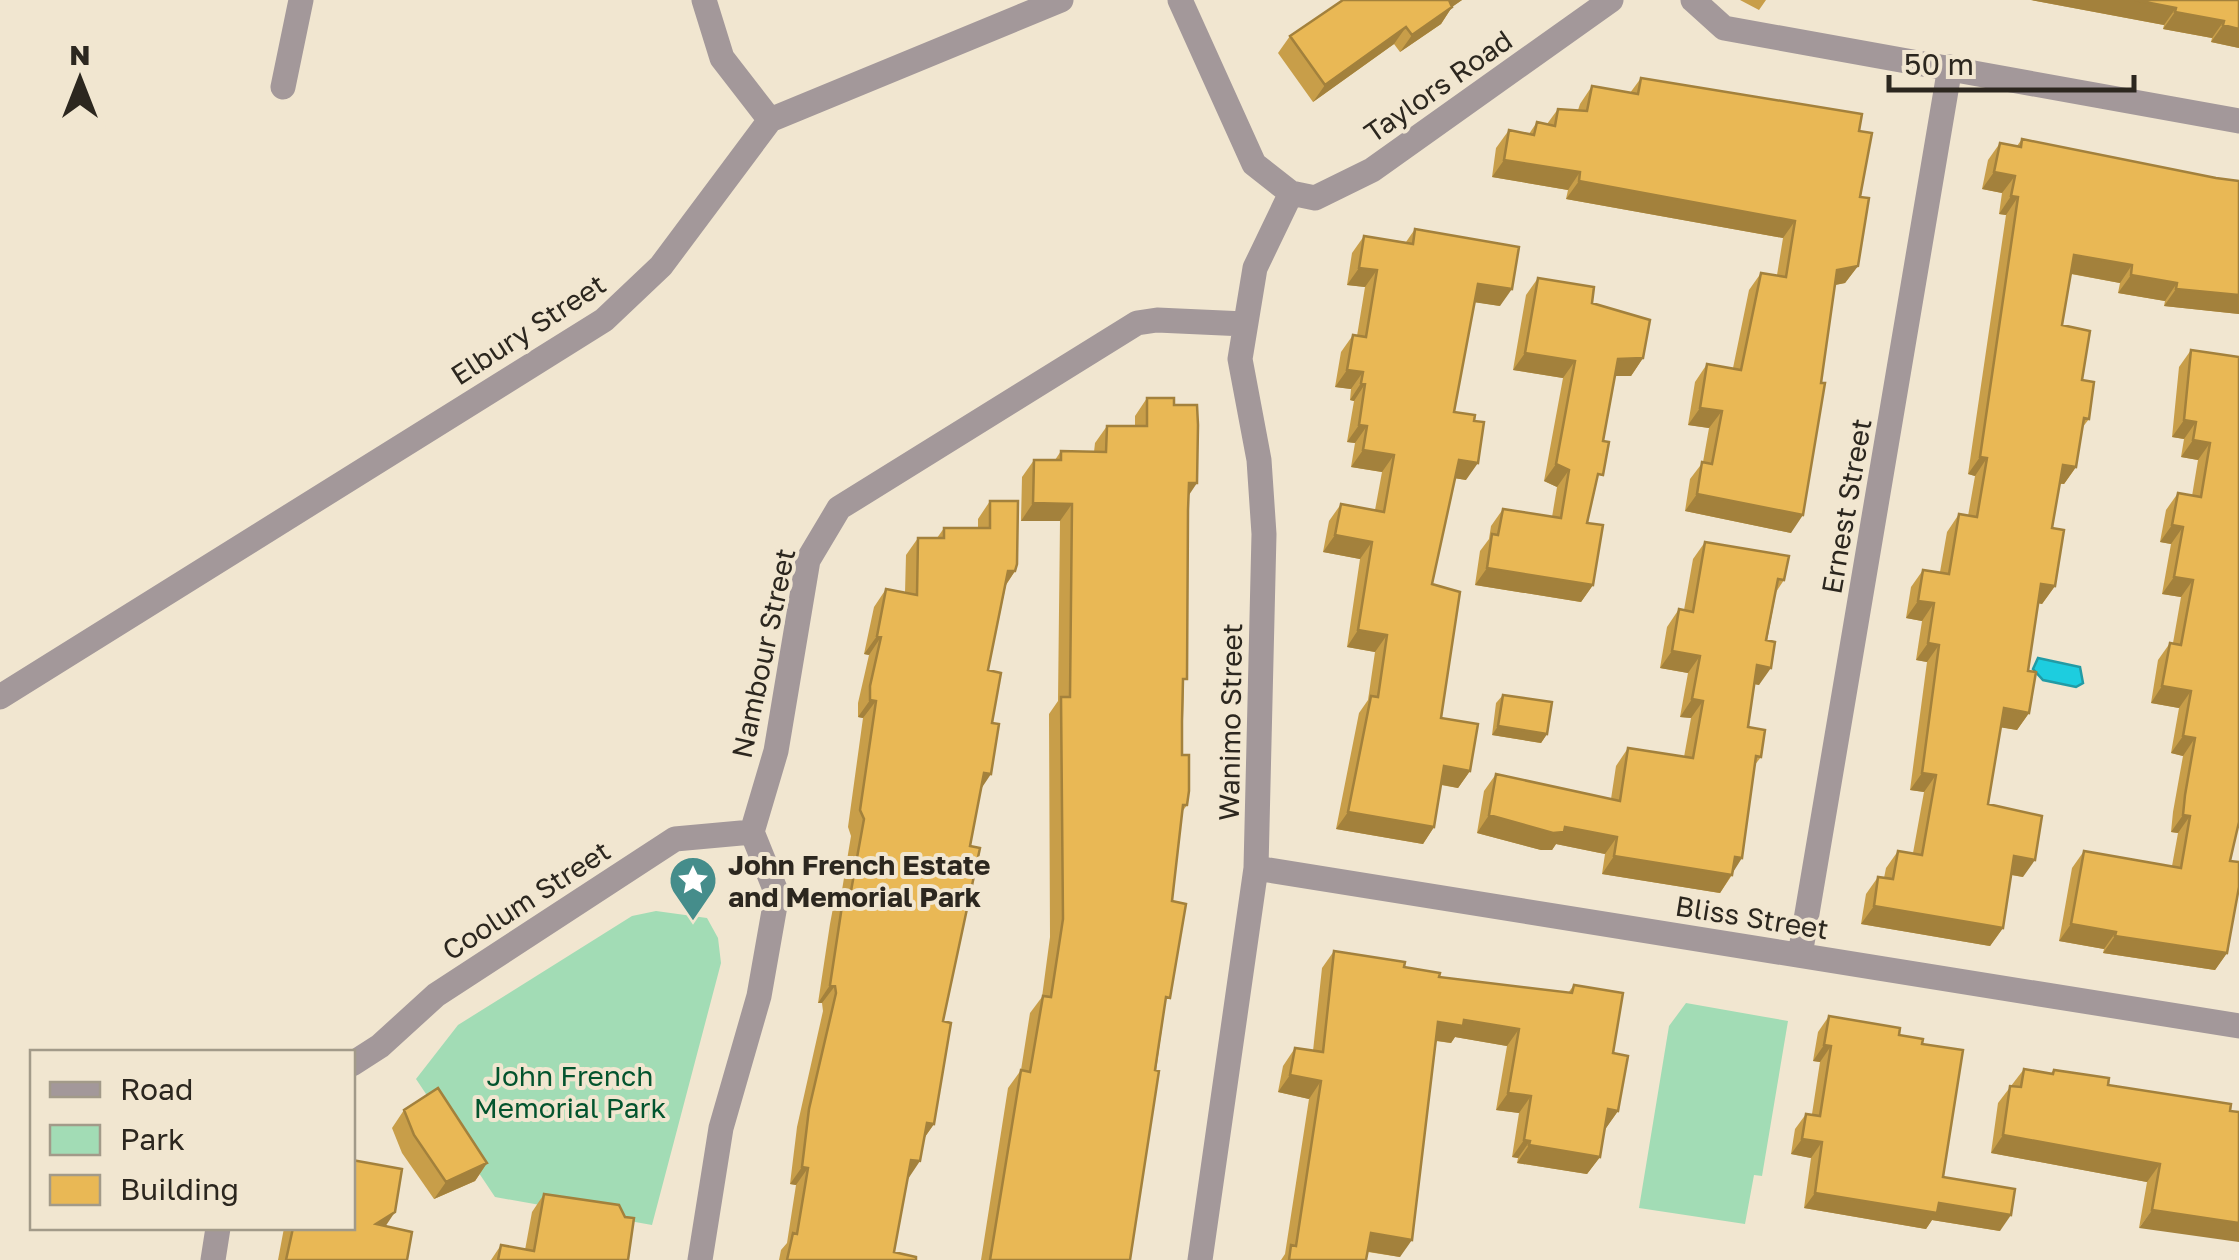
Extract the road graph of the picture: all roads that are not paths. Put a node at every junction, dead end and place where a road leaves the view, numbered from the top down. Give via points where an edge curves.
1 (301, 0) edge
2 (704, 0) edge
3 (1061, 0) edge
4 (1180, 0) edge
5 (1611, 0) edge
6 (1693, 0) edge
7 (1950, 67) junction
8 (283, 87) dead end
9 (770, 120) junction
10 (2239, 121) edge
11 (1291, 193) junction
12 (1246, 324) junction
13 (0, 697) edge
14 (752, 832) junction
15 (1256, 868) junction
16 (1800, 955) junction
17 (2239, 1026) edge
18 (355, 1062) edge
19 (218, 1230) edge
20 (214, 1260) edge
21 (700, 1260) edge
22 (1200, 1260) edge

1 - 8 street
2 - 9 street via 722,58
3 - 9 street
4 - 11 street via 1243,147 1271,181
5 - 11 street, Taylors Road via 1372,170 1316,198
6 - 7 street via 1724,28
7 - 10 street
7 - 16 street, Ernest Street
9 - 13 street, Elbury Street via 661,266 604,320
11 - 12 street, Wanimo Street via 1255,268
12 - 14 street, Nambour Street via 1137,323 839,508 808,560 776,752
12 - 15 street, Wanimo Street via 1240,376 1258,460 1264,534
14 - 18 street, Coolum Street via 675,839 436,995
14 - 21 street via 777,894 759,996 721,1128
15 - 16 street, Bliss Street
15 - 22 street, Wanimo Street
16 - 17 street, Bliss Street
19 - 20 street

